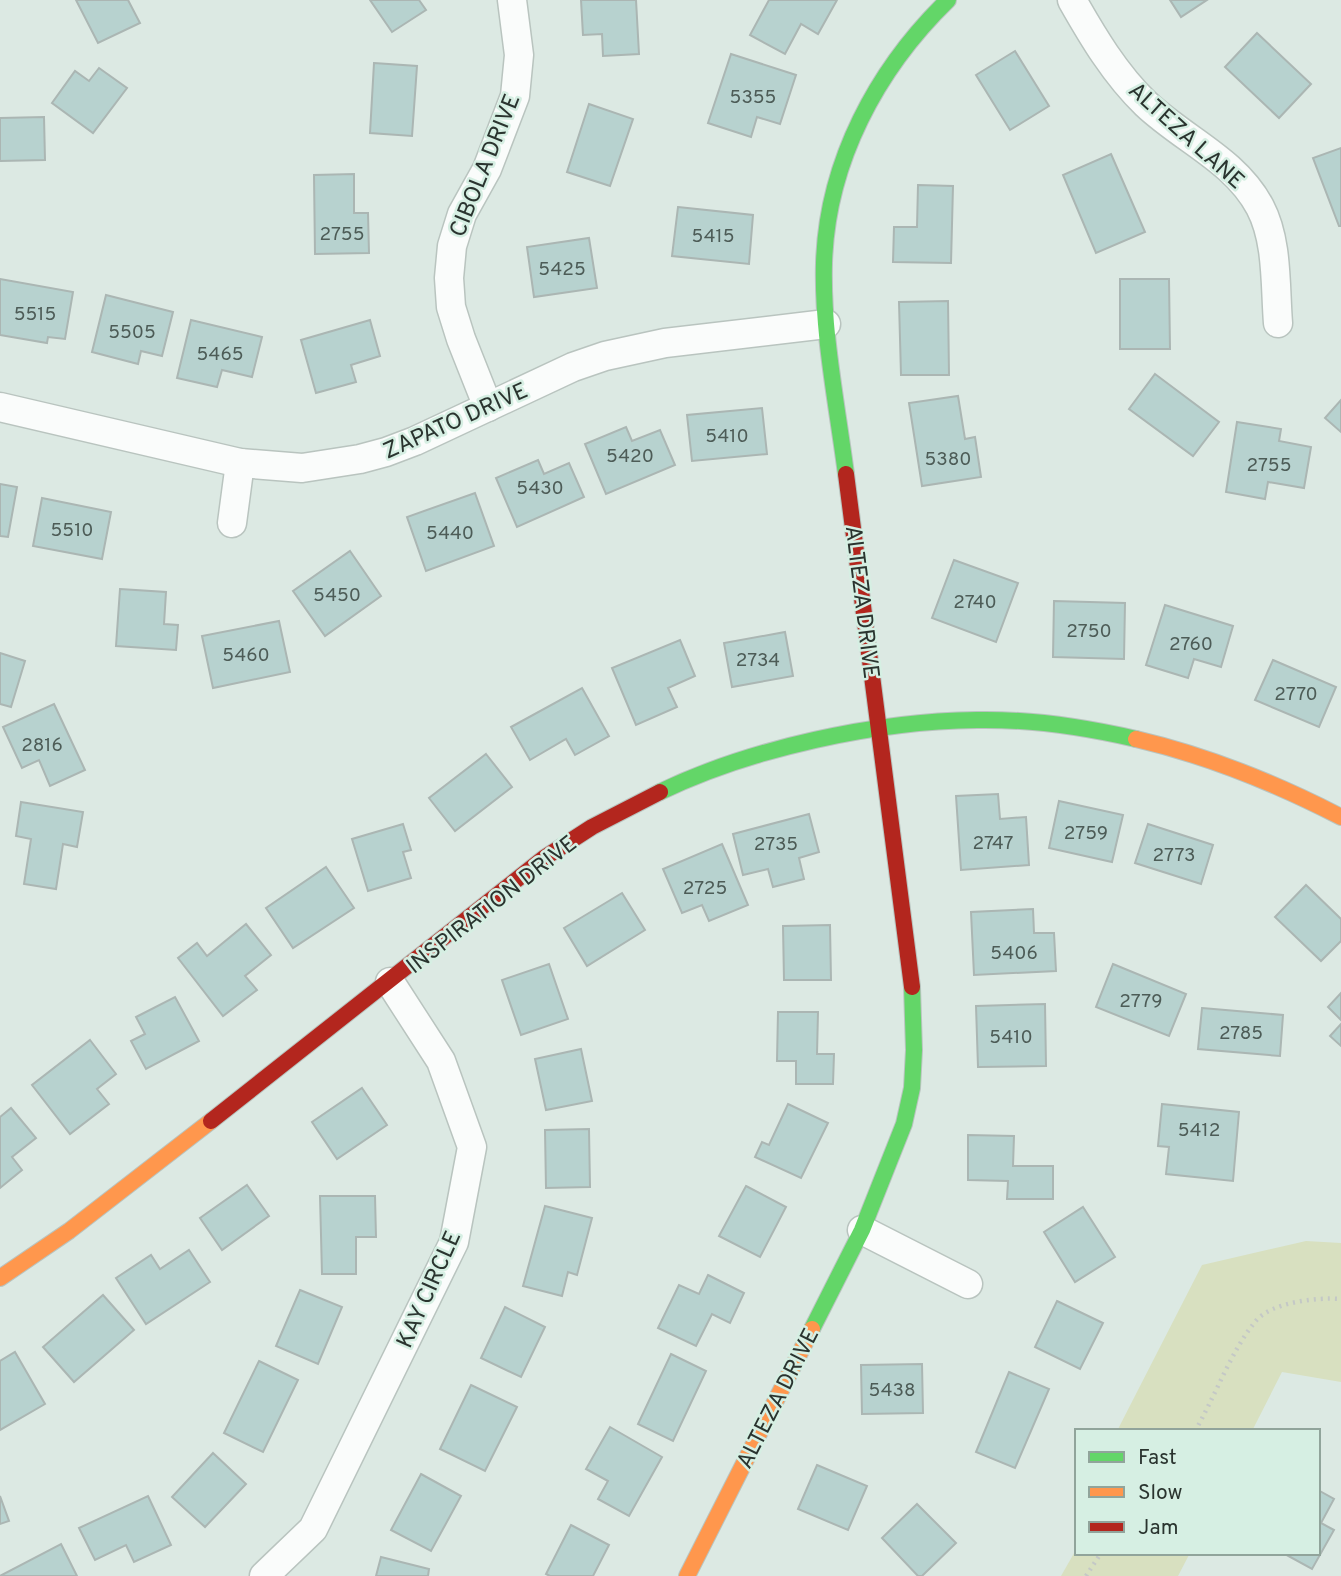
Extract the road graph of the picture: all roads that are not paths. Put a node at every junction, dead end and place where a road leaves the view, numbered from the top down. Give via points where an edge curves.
1 (512, 0) edge
2 (948, 0) edge
3 (1072, 0) edge
4 (1279, 323) dead end
5 (827, 324) junction
6 (0, 407) edge
7 (488, 407) junction
8 (240, 463) junction
9 (232, 523) dead end
10 (879, 729) junction
11 (1341, 817) edge
12 (390, 982) junction
13 (862, 1230) junction
14 (0, 1278) edge
15 (968, 1284) dead end
16 (698, 1573) edge
17 (264, 1576) edge

1 - 7 street, CIBOLA DRIVE via 519,55 515,96 488,169 462,214 449,278 451,307
2 - 5 street, ALTEZA DRIVE via 904,46 857,124 835,190 825,241
3 - 4 street, ALTEZA LANE via 1096,41 1146,104 1245,184 1261,209 1271,244
5 - 7 street, ZAPATO DRIVE via 633,349 573,367
5 - 10 street, ALTEZA DRIVE
6 - 8 street, ZAPATO DRIVE
7 - 8 street, ZAPATO DRIVE via 415,441 360,459 302,468
8 - 9 street
10 - 11 street, INSPIRATION DRIVE via 989,720 1109,734 1250,773
10 - 12 street, INSPIRATION DRIVE via 760,753 659,793 594,826 533,866
10 - 13 street, ALTEZA DRIVE via 910,958 914,1050 904,1124
12 - 14 street, INSPIRATION DRIVE via 84,1219
12 - 17 street, KAY CIRCLE via 441,1061 472,1147 454,1242 313,1529
13 - 15 street
13 - 16 street, ALTEZA DRIVE

